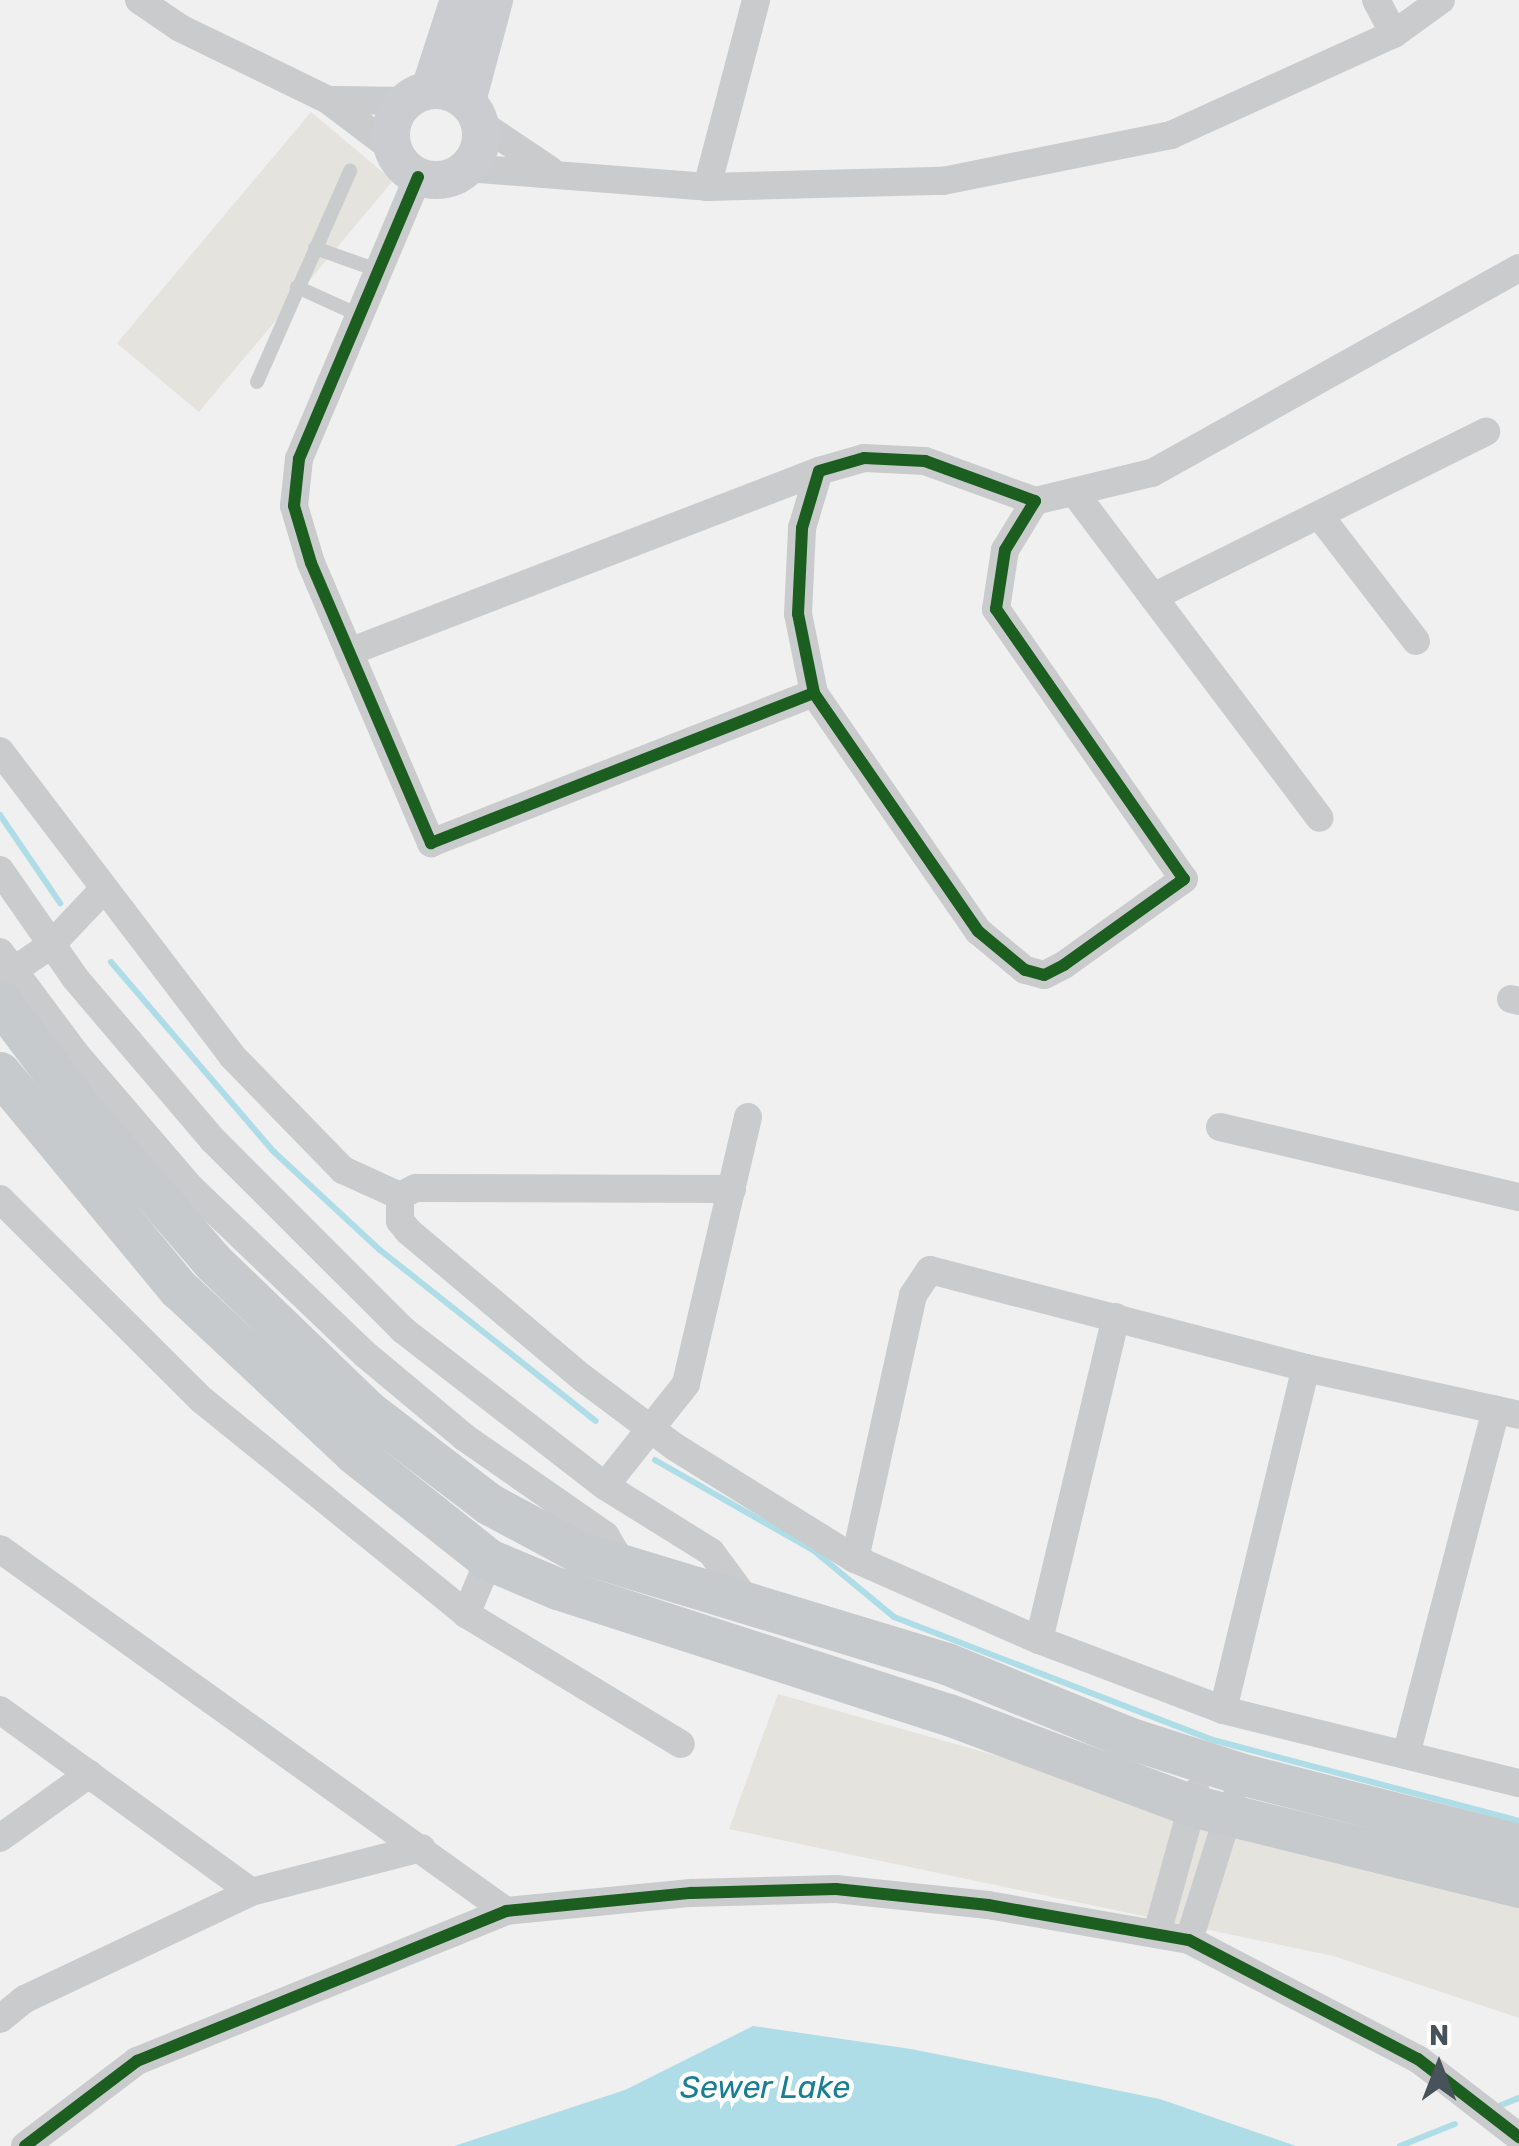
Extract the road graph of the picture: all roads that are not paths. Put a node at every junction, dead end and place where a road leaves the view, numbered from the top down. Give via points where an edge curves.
1 (139, 0) edge
2 (188, 0) edge
3 (459, 0) edge
4 (494, 0) edge
5 (756, 0) edge
6 (1376, 0) edge
7 (1441, 0) edge
8 (180, 28) junction
9 (1394, 34) junction
10 (418, 95) junction
11 (328, 100) junction
12 (474, 112) junction
13 (389, 146) junction
14 (467, 168) junction
15 (550, 170) junction
16 (350, 172) dead end
17 (418, 177) junction
18 (707, 187) junction
19 (315, 248) junction
20 (1519, 268) edge
21 (380, 271) junction
22 (298, 287) junction
23 (362, 316) junction
24 (257, 382) dead end
25 (1486, 432) dead end
26 (819, 471) junction
27 (1074, 492) junction
28 (1036, 501) junction
29 (1320, 514) junction
30 (1153, 597) junction
31 (1416, 641) dead end
32 (349, 652) junction
33 (814, 694) junction
34 (0, 751) edge
35 (1320, 818) dead end
36 (0, 870) edge
37 (102, 892) junction
38 (51, 945) junction
39 (4, 976) edge
40 (0, 1073) edge
41 (192, 1114) junction
42 (748, 1118) dead end
43 (1220, 1127) dead end
44 (151, 1142) junction
45 (732, 1188) junction
46 (400, 1196) junction
47 (1519, 1197) edge
48 (0, 1199) edge
49 (338, 1265) junction
50 (305, 1297) junction
51 (1116, 1317) junction
52 (1306, 1368) junction
53 (492, 1398) junction
54 (1507, 1412) edge
55 (649, 1428) junction
56 (464, 1437) junction
57 (605, 1486) junction
58 (0, 1550) edge
59 (855, 1559) junction
60 (489, 1560) junction
61 (625, 1568) junction
62 (752, 1607) junction
63 (466, 1614) junction
64 (1039, 1640) junction
65 (0, 1710) edge
66 (1223, 1710) junction
67 (681, 1744) dead end
68 (1406, 1755) junction
69 (1222, 1768) junction
70 (89, 1774) junction
71 (1519, 1783) edge
72 (1210, 1811) junction
73 (0, 1838) edge
74 (1519, 1845) edge
75 (421, 1848) junction
76 (1519, 1887) edge
77 (252, 1892) junction
78 (506, 1911) junction
79 (1158, 1930) junction
80 (1190, 1940) junction
81 (0, 2018) edge
82 (1519, 2137) edge
83 (24, 2146) edge

1 - 8 street
2 - 8 street
3 - 10 street
4 - 12 street
5 - 18 street
6 - 9 street
7 - 9 street
8 - 11 street
9 - 18 street via 1170,135 943,181
10 - 11 street
10 - 12 street
10 - 13 street via 392,123
11 - 13 street
12 - 14 street via 482,140
12 - 15 street
13 - 17 street
14 - 15 street
14 - 17 street via 444,180
15 - 18 street
16 - 19 lane
17 - 21 street
19 - 21 lane
19 - 22 lane
20 - 27 street via 1152,473
21 - 23 street
22 - 23 lane
22 - 24 lane
23 - 32 street via 299,459 294,506
25 - 29 street
26 - 28 street via 864,458 925,461
26 - 32 street
26 - 33 street via 802,528 798,614
27 - 28 street
27 - 30 street
28 - 33 street via 1005,550 996,609 1184,879 1064,964 1044,975 1025,970 978,931
29 - 30 street
29 - 31 street
30 - 35 street
32 - 33 street via 431,843
34 - 37 street
36 - 38 street
37 - 38 street
37 - 46 street via 232,1056 343,1170
38 - 39 street
38 - 41 street
39 - 44 street
39 - 61 main road via 81,1109 214,1264 370,1413 489,1504 578,1552
40 - 60 main road via 180,1289 354,1452
41 - 44 street
41 - 49 street
42 - 45 street
43 - 47 street
44 - 50 street
45 - 46 street via 416,1188
45 - 55 street via 686,1384
46 - 55 street via 400,1220 408,1231
48 - 63 street via 202,1400
49 - 50 street
49 - 53 street via 402,1330
50 - 56 street
51 - 52 street
51 - 59 street via 930,1270 913,1295
51 - 64 street
52 - 54 street
52 - 66 street
53 - 56 street
53 - 57 street
54 - 68 street
55 - 57 street
55 - 59 street
56 - 61 street via 606,1535
57 - 62 street via 711,1552
58 - 75 street
59 - 64 street
60 - 63 street
60 - 72 main road via 558,1589 949,1714
61 - 62 main road
62 - 69 main road via 946,1664
63 - 67 street
64 - 66 street
65 - 70 street
66 - 68 street
68 - 71 street
69 - 72 street
69 - 74 main road
70 - 73 street
70 - 77 street
72 - 76 main road
72 - 79 street
72 - 80 street
75 - 77 street
75 - 78 street
77 - 81 street via 24,1999
78 - 79 street via 836,1889
78 - 83 street via 136,2062
79 - 80 street
80 - 82 street via 1418,2059

